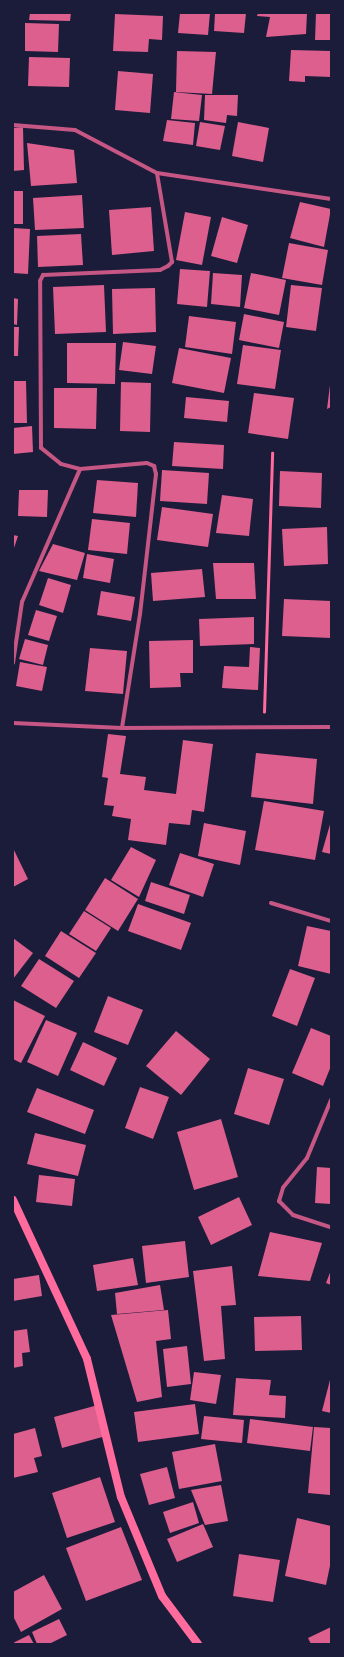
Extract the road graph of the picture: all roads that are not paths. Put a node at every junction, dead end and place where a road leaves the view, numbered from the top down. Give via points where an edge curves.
1 (13, 125) edge
2 (157, 173) junction
3 (331, 199) edge
4 (80, 469) junction
5 (13, 663) edge
6 (13, 723) edge
7 (331, 727) edge
8 (122, 728) junction
9 (271, 903) dead end
10 (331, 921) edge
11 (331, 1100) edge
12 (13, 1200) edge
13 (331, 1227) edge
14 (198, 1644) edge

1 - 2 street via 75,130
2 - 3 street
2 - 4 street via 172,262 168,266 160,270 43,275 40,281 41,448 61,464
4 - 5 street via 22,602
4 - 8 street via 147,462 154,466 156,474 140,614
6 - 8 street
7 - 8 street
9 - 10 street
11 - 13 street via 307,1158 283,1188 279,1201 293,1215
12 - 14 main road via 87,1359 124,1504 162,1596

